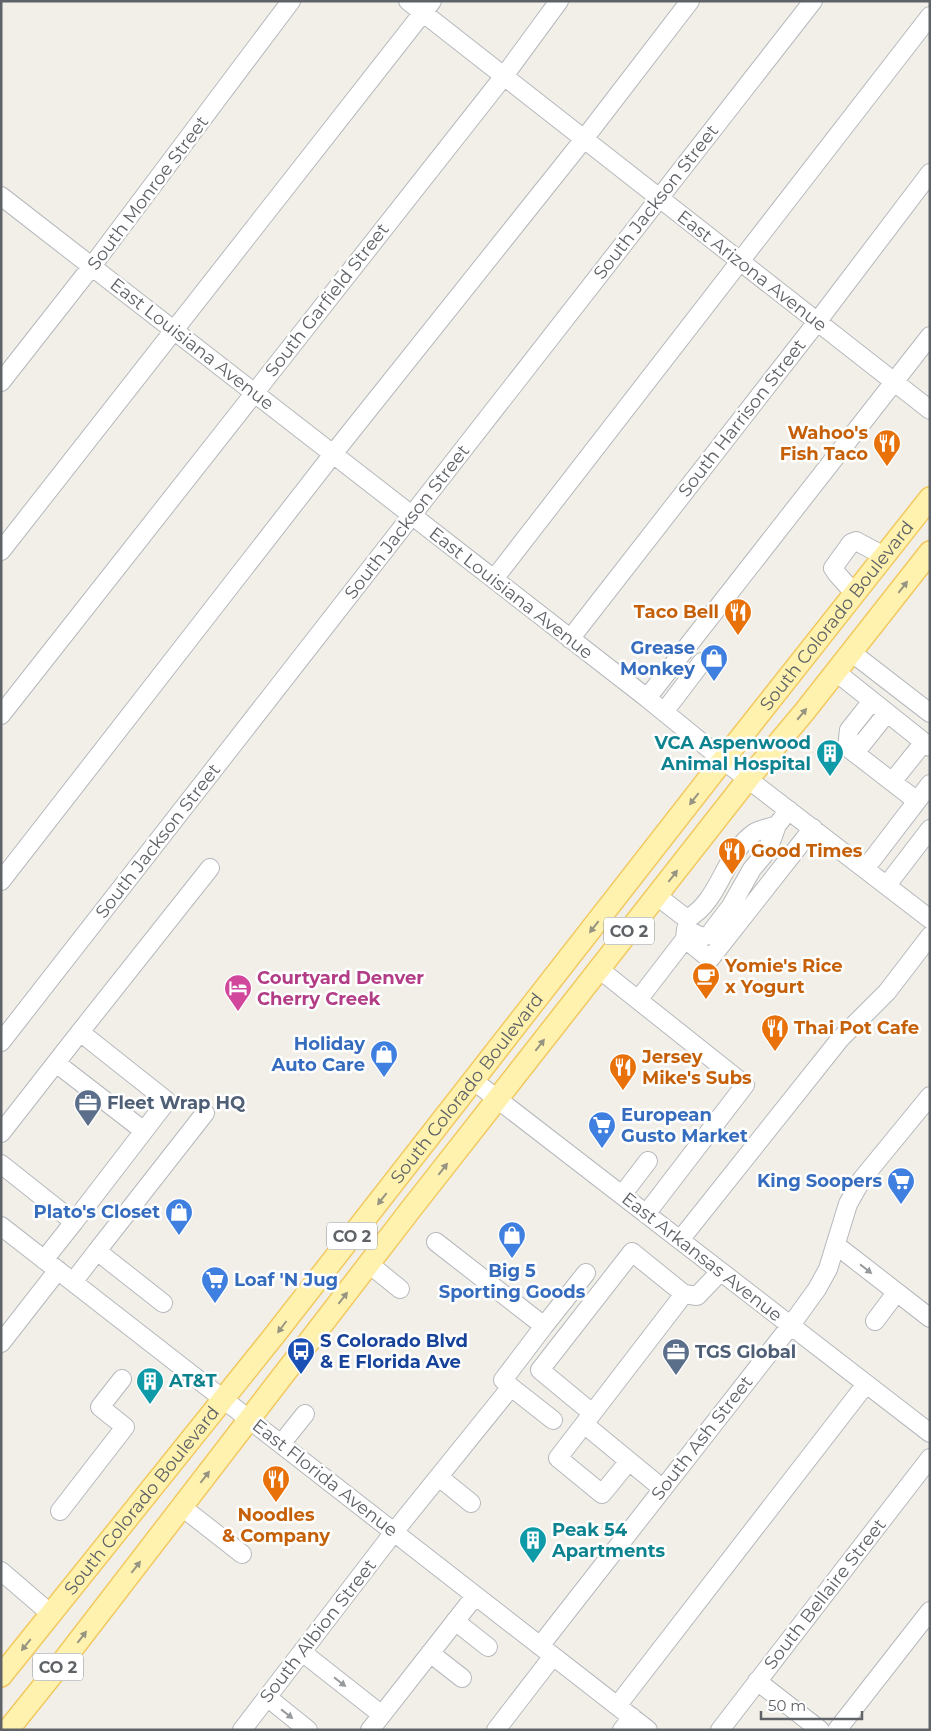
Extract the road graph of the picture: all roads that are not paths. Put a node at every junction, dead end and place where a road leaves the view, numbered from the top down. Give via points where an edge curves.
1 (291, 1) edge
2 (408, 1) edge
3 (559, 1) edge
4 (690, 1) edge
5 (813, 1) edge
6 (428, 7) edge
7 (930, 16) edge
8 (504, 76) junction
9 (584, 139) junction
10 (930, 173) edge
11 (1, 196) edge
12 (659, 198) junction
13 (739, 260) junction
14 (92, 266) junction
15 (817, 322) junction
16 (174, 330) junction
17 (930, 336) edge
18 (1, 382) edge
19 (894, 382) junction
20 (254, 392) junction
21 (930, 410) edge
22 (333, 454) junction
23 (930, 498) edge
24 (412, 516) junction
25 (1, 550) edge
26 (930, 552) edge
27 (884, 556) junction
28 (494, 579) junction
29 (855, 594) junction
30 (570, 639) junction
31 (851, 652) junction
32 (702, 662) dead end
33 (836, 672) junction
34 (646, 698) junction
35 (872, 701) junction
36 (664, 712) junction
37 (887, 713) junction
38 (930, 713) edge
39 (1, 715) edge
40 (927, 744) edge
41 (855, 753) junction
42 (723, 760) junction
43 (748, 779) junction
44 (892, 782) junction
45 (930, 784) edge
46 (917, 801) junction
47 (789, 810) junction
48 (777, 825) junction
49 (813, 828) junction
50 (930, 829) edge
51 (210, 868) dead end
52 (866, 869) junction
53 (1, 881) edge
54 (887, 885) junction
55 (657, 896) junction
56 (930, 919) edge
57 (688, 931) junction
58 (930, 936) edge
59 (599, 970) junction
60 (638, 1000) junction
61 (80, 1032) junction
62 (1, 1042) edge
63 (56, 1063) junction
64 (474, 1081) junction
65 (930, 1096) edge
66 (498, 1098) junction
67 (205, 1113) dead end
68 (144, 1131) junction
69 (1, 1133) edge
70 (648, 1161) dead end
71 (1, 1164) edge
72 (622, 1195) junction
73 (646, 1214) junction
74 (74, 1222) junction
75 (1, 1226) edge
76 (680, 1240) junction
77 (436, 1242) dead end
78 (836, 1245) junction
79 (97, 1251) junction
80 (44, 1260) junction
81 (369, 1264) junction
82 (58, 1270) junction
83 (720, 1272) junction
84 (586, 1273) dead end
85 (74, 1282) junction
86 (400, 1289) dead end
87 (896, 1293) junction
88 (684, 1294) junction
89 (163, 1303) dead end
90 (930, 1318) edge
91 (875, 1321) dead end
92 (544, 1326) junction
93 (791, 1326) junction
94 (1, 1343) edge
95 (122, 1379) dead end
96 (866, 1384) junction
97 (512, 1388) junction
98 (223, 1398) junction
99 (304, 1414) dead end
100 (588, 1418) junction
101 (250, 1419) junction
102 (553, 1420) dead end
103 (930, 1433) edge
104 (281, 1444) junction
105 (930, 1458) edge
106 (628, 1461) junction
107 (439, 1477) junction
108 (663, 1489) junction
109 (471, 1503) dead end
110 (182, 1507) junction
111 (60, 1511) dead end
112 (394, 1532) junction
113 (242, 1554) dead end
114 (1, 1571) edge
115 (476, 1596) junction
116 (930, 1611) edge
117 (51, 1614) junction
118 (456, 1621) junction
119 (488, 1647) dead end
120 (547, 1651) junction
121 (302, 1652) junction
122 (430, 1653) junction
123 (1, 1676) edge
124 (462, 1678) dead end
125 (757, 1681) junction
126 (267, 1698) junction
127 (617, 1706) junction
128 (382, 1715) junction
129 (627, 1724) edge
130 (8, 1730) edge
131 (242, 1730) edge
132 (308, 1730) edge
133 (370, 1730) edge
134 (496, 1730) edge
135 (648, 1730) edge
136 (720, 1730) edge
137 (820, 1730) edge
138 (837, 1730) edge

1 - 14 street, South Monroe Street
2 - 6 street, East Arizona Avenue
3 - 8 street, South Garfield Street
4 - 9 street
5 - 12 street, South Jackson Street
6 - 8 street, East Arizona Avenue
6 - 16 street
7 - 13 street
8 - 9 street, East Arizona Avenue
8 - 20 street, South Garfield Street
9 - 12 street, East Arizona Avenue
9 - 22 street
10 - 15 street, South Harrison Street
11 - 14 street, East Louisiana Avenue
12 - 13 street, East Arizona Avenue
12 - 24 street, South Jackson Street
13 - 15 street, East Arizona Avenue
13 - 28 street
14 - 16 street, East Louisiana Avenue
14 - 18 street, South Monroe Street
15 - 19 street, East Arizona Avenue
15 - 30 street, South Harrison Street
16 - 20 street, East Louisiana Avenue
16 - 25 street
17 - 19 street
19 - 21 street, East Arizona Avenue
19 - 34 street
20 - 22 street, East Louisiana Avenue
20 - 39 street, South Garfield Street
22 - 24 street, East Louisiana Avenue
22 - 53 street
23 - 27 main road, South Colorado Boulevard / CO 2
24 - 28 street, East Louisiana Avenue
24 - 62 street, South Jackson Street
31 -> 26 main road, South Colorado Boulevard / CO 2
27 - 29 main road, South Colorado Boulevard / CO 2
27 - 29 street via 856,541 851,543 833,568
28 - 30 street, East Louisiana Avenue
29 - 42 main road, South Colorado Boulevard / CO 2
30 - 34 street, East Louisiana Avenue
31 - 33 main road, South Colorado Boulevard / CO 2
31 - 38 street
32 - 36 street
33 - 35 street
43 -> 33 main road, South Colorado Boulevard / CO 2
34 - 36 street, East Louisiana Avenue
35 - 37 street
35 - 41 street via 849,730 847,747
36 - 42 street, East Louisiana Avenue
37 - 40 street
37 - 41 street
40 - 44 street
41 - 44 street
42 - 43 street, East Louisiana Avenue
42 -> 64 main road, South Colorado Boulevard / CO 2
43 - 47 street, East Louisiana Avenue
55 -> 43 main road, South Colorado Boulevard / CO 2
44 - 46 street
45 - 46 street
46 - 52 street
47 - 48 street
47 - 49 street, East Louisiana Avenue
48 - 57 street via 756,832 741,845
48 - 57 street via 763,856 709,935 702,937
49 - 52 street, East Louisiana Avenue
49 - 57 street via 710,959
50 - 54 street
51 - 61 street
52 - 54 street, East Louisiana Avenue
54 - 56 street, East Louisiana Avenue
55 - 57 street
55 - 59 main road, South Colorado Boulevard / CO 2
57 - 60 street
58 - 76 street via 887,992 840,1039
59 - 60 street
66 -> 59 main road, South Colorado Boulevard / CO 2
60 - 73 street via 745,1085
61 - 63 street
61 - 68 street via 167,1101
63 - 68 street
63 - 69 street
64 - 66 street, East Arkansas Avenue
64 -> 98 main road, South Colorado Boulevard / CO 2
65 - 78 street, South Ash Street via 862,1178 848,1204
66 - 72 street, East Arkansas Avenue
81 -> 66 main road, South Colorado Boulevard / CO 2
67 - 79 street
68 - 74 street
70 - 72 street
71 - 74 street
72 - 73 street, East Arkansas Avenue
73 - 76 street, East Arkansas Avenue
74 - 80 street
75 - 80 street, East Florida Avenue
76 - 83 street, East Arkansas Avenue
77 - 92 street
78 -> 87 street
78 - 93 street, South Ash Street via 817,1289
79 - 85 street
79 - 89 street
80 - 82 street, East Florida Avenue
81 - 86 street
101 -> 81 main road, South Colorado Boulevard / CO 2
82 - 85 street, East Florida Avenue
82 - 94 street
83 - 88 street via 697,1296
83 - 93 street, East Arkansas Avenue
84 - 92 street
85 - 98 street, East Florida Avenue
87 - 90 street
87 - 91 street
88 - 100 street
88 - 100 street via 632,1252 617,1270 540,1370
92 - 97 street via 502,1380
93 - 96 street, East Arkansas Avenue
93 - 108 street, South Ash Street
95 - 111 street via 100,1406 125,1427
96 - 103 street, East Arkansas Avenue
96 - 127 street
97 - 102 street
97 - 107 street, South Albion Street
98 - 101 street, East Florida Avenue
98 - 117 main road, South Colorado Boulevard / CO 2
99 - 104 street
100 - 106 street
100 - 106 street via 558,1458 602,1494
101 - 104 street, East Florida Avenue
110 -> 101 main road, South Colorado Boulevard / CO 2
104 - 112 street, East Florida Avenue
105 - 125 street, South Bellaire Street
106 - 108 street
107 - 109 street
107 - 112 street, South Albion Street
108 - 120 street, South Ash Street
110 - 113 street
130 -> 110 main road, South Colorado Boulevard / CO 2
112 - 115 street, East Florida Avenue
112 - 121 street, South Albion Street
114 - 117 street
115 - 118 street
115 - 120 street, East Florida Avenue
116 - 138 street
117 -> 123 main road, South Colorado Boulevard / CO 2
118 - 119 street
118 - 122 street
120 - 127 street, East Florida Avenue
120 - 134 street, South Ash Street
121 - 126 street, South Albion Street
121 -> 128 street
122 - 124 street
122 - 128 street
125 - 136 street, South Bellaire Street
125 - 137 street
126 - 131 street, South Albion Street
126 -> 132 street
127 - 129 street, East Florida Avenue
128 - 133 street
129 - 135 street, East Florida Avenue

